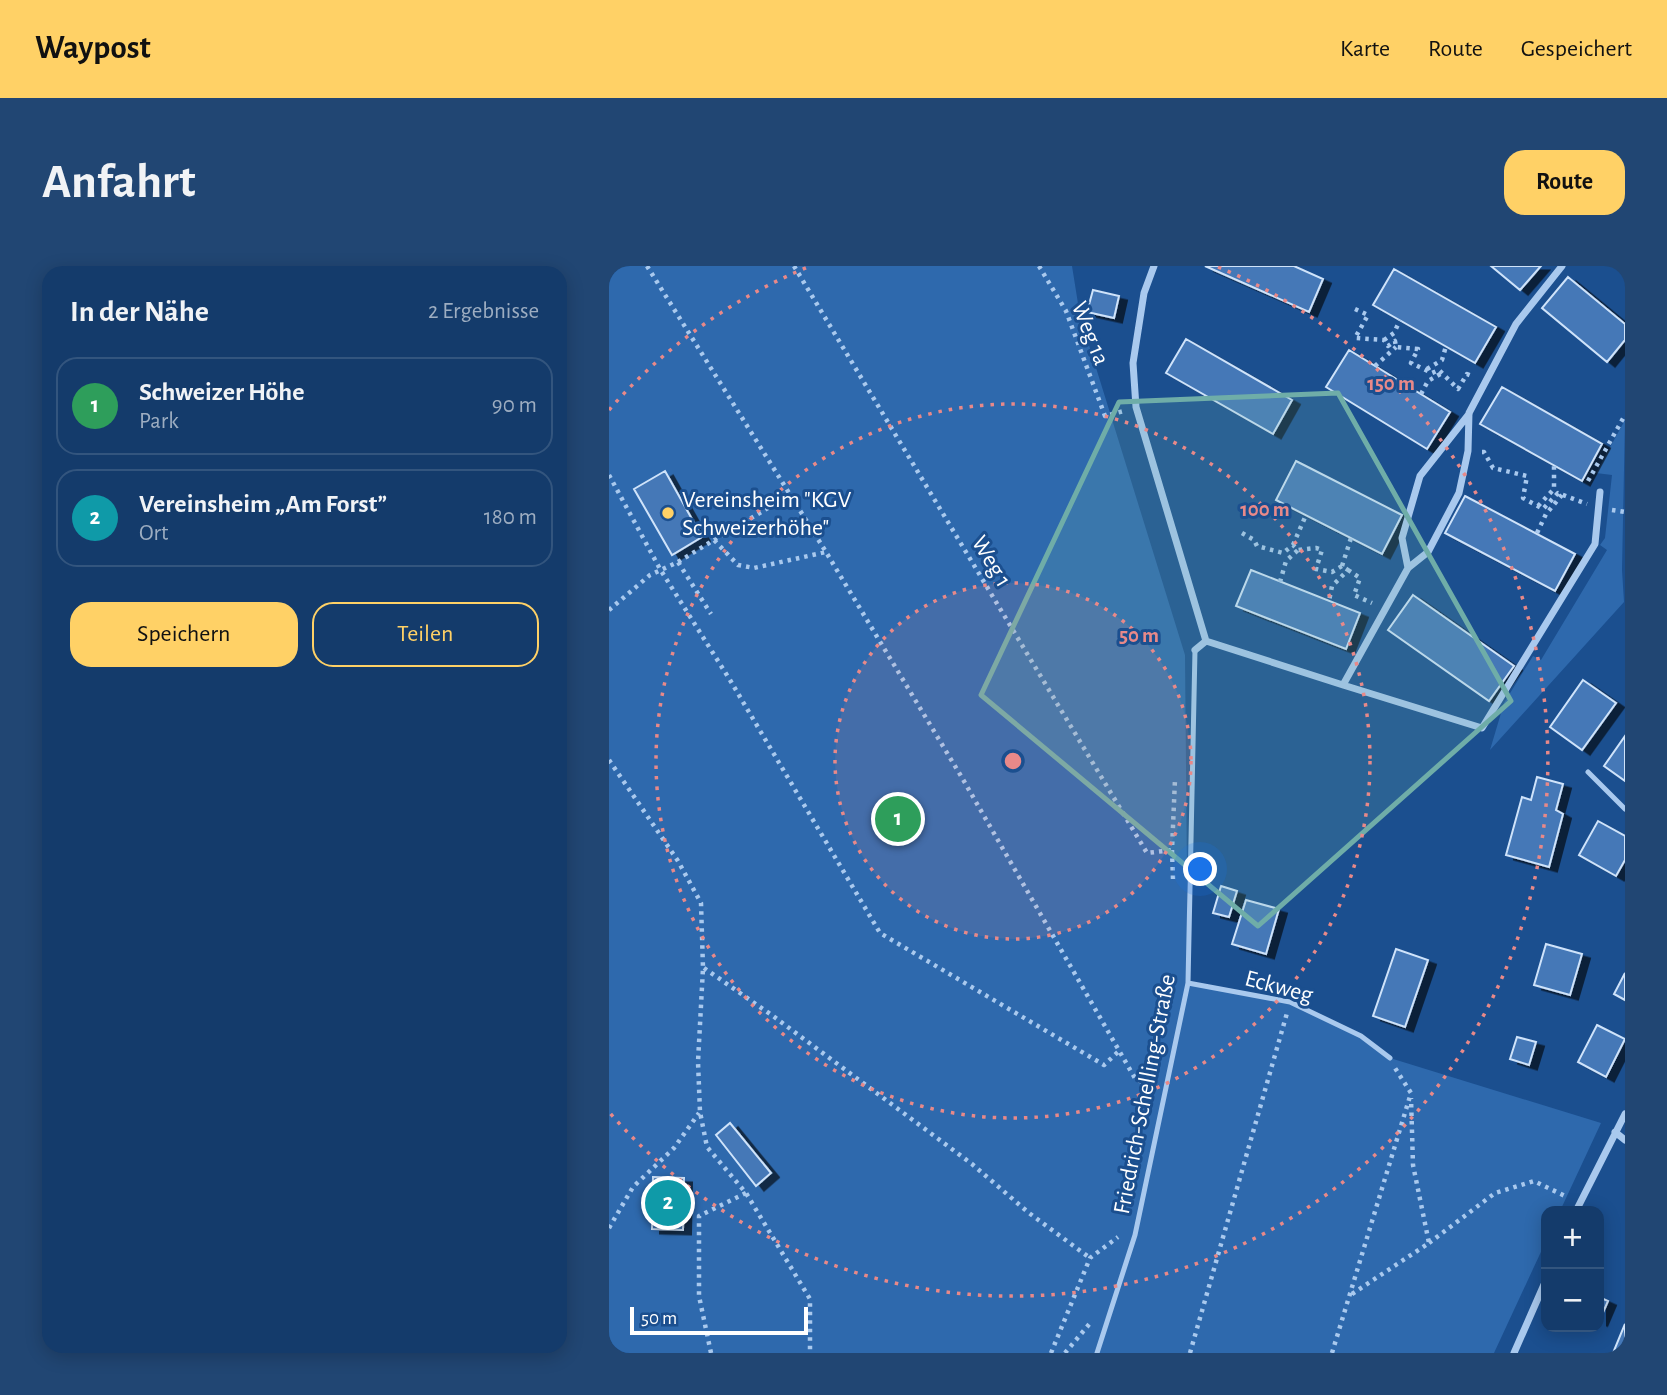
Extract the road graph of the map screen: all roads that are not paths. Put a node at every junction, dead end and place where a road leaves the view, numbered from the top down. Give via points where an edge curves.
1 (1154, 266) edge
2 (1562, 266) edge
3 (1469, 413) junction
4 (1600, 492) dead end
5 (1408, 568) junction
6 (1206, 641) junction
7 (1195, 650) joint
8 (1343, 685) junction
9 (1588, 772) dead end
10 (1625, 809) edge
11 (1188, 983) junction
12 (1390, 1058) road end
13 (1625, 1114) edge
14 (1615, 1132) junction
15 (1625, 1140) edge
16 (1578, 1206) edge
17 (1541, 1291) edge
18 (1097, 1353) edge
19 (1514, 1353) edge

1 - 6 street via 1144,293 1133,363 1136,407
2 - 3 street via 1516,324
3 - 5 street via 1468,451 1459,493 1428,552
3 - 5 street via 1420,475 1402,538
4 - 8 street via 1595,544 1482,728
5 - 8 street
6 - 7 street, Friedrich-Schelling-Straße
6 - 8 street
7 - 11 lane, Friedrich-Schelling-Straße
9 - 10 lane
11 - 12 lane, Eckweg via 1290,1002 1361,1035
11 - 18 lane, Friedrich-Schelling-Straße via 1135,1235
13 - 14 street
14 - 15 street
14 - 16 street
17 - 19 street

